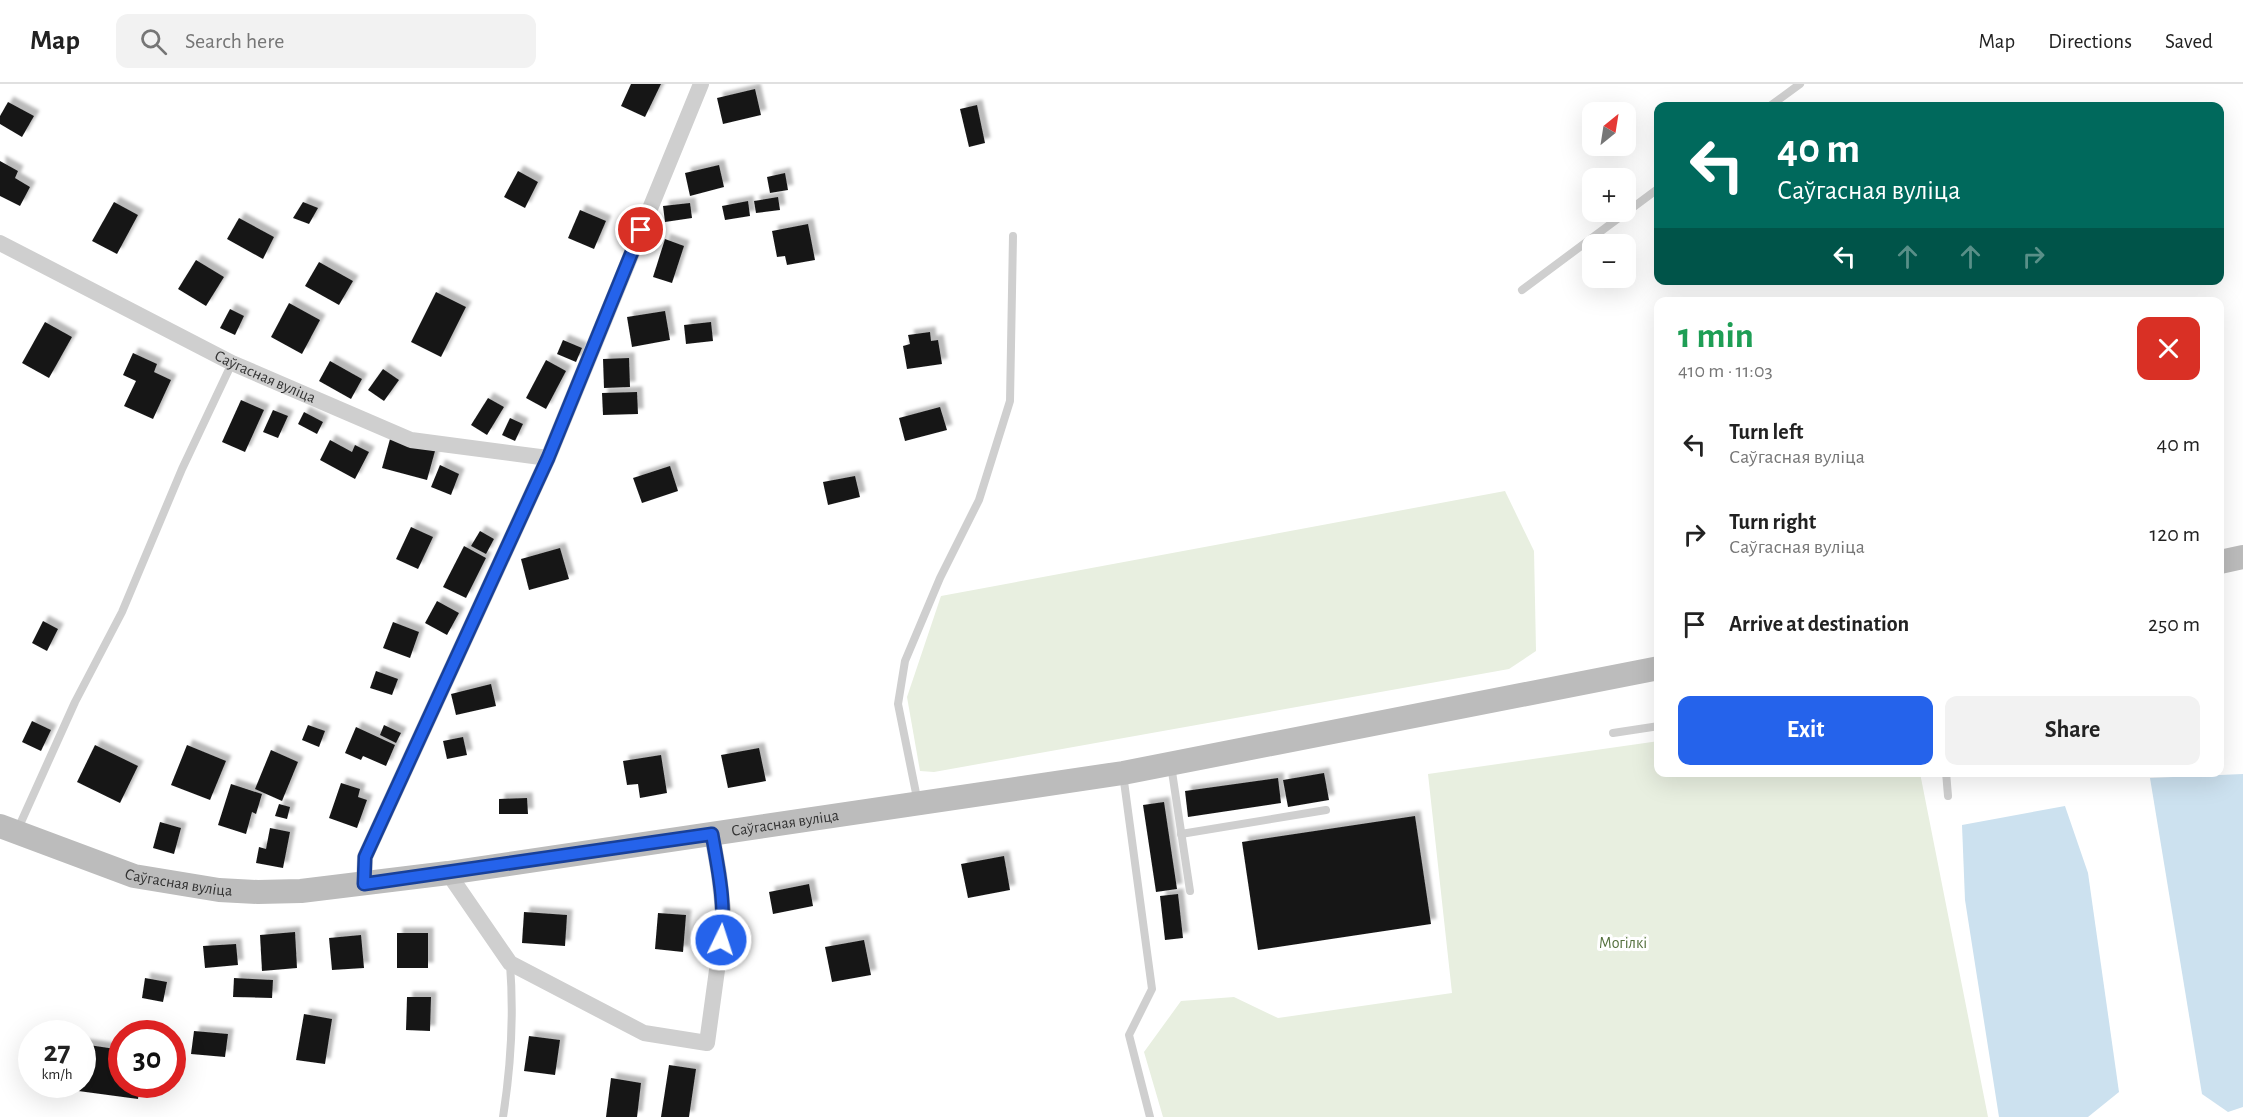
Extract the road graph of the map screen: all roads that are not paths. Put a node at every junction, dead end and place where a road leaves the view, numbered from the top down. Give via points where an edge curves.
1 (702, 84) edge
2 (1800, 84) edge
3 (1775, 102) edge
4 (1654, 192) edge
5 (1013, 236) dead end
6 (0, 243) edge
7 (1522, 290) dead end
8 (232, 363) junction
9 (548, 458) junction
10 (2243, 557) edge
11 (2224, 561) edge
12 (1654, 669) edge
13 (1654, 727) edge
14 (1613, 733) dead end
15 (1171, 764) junction
16 (1123, 773) junction
17 (1946, 777) edge
18 (1948, 796) dead end
19 (919, 805) junction
20 (1326, 810) dead end
21 (8, 829) edge
22 (712, 834) junction
23 (1181, 834) junction
24 (448, 873) junction
25 (364, 884) junction
26 (1190, 891) dead end
27 (510, 963) junction
28 (503, 1117) edge
29 (1150, 1117) edge

1 - 9 street
2 - 3 lane
4 - 7 lane
5 - 19 lane via 1010,401 979,500 904,662 898,704
6 - 8 street, Саўгасная вуліца
8 - 9 street, Саўгасная вуліца via 411,440
8 - 21 lane via 122,612
9 - 25 street via 365,857
10 - 11 main road
12 - 15 main road, Саўгасная вуліца
13 - 14 lane
15 - 16 main road, Саўгасная вуліца
15 - 23 lane
16 - 19 main road, Саўгасная вуліца
16 - 29 lane via 1152,989 1129,1035
17 - 18 lane
19 - 22 main road, Саўгасная вуліца
20 - 23 lane
21 - 25 main road, Саўгасная вуліца via 134,876 219,890 300,891
22 - 24 main road, Саўгасная вуліца
22 - 27 street via 724,919 707,1042 644,1033
23 - 26 lane
24 - 25 main road, Саўгасная вуліца
24 - 27 street
27 - 28 lane via 513,1001

